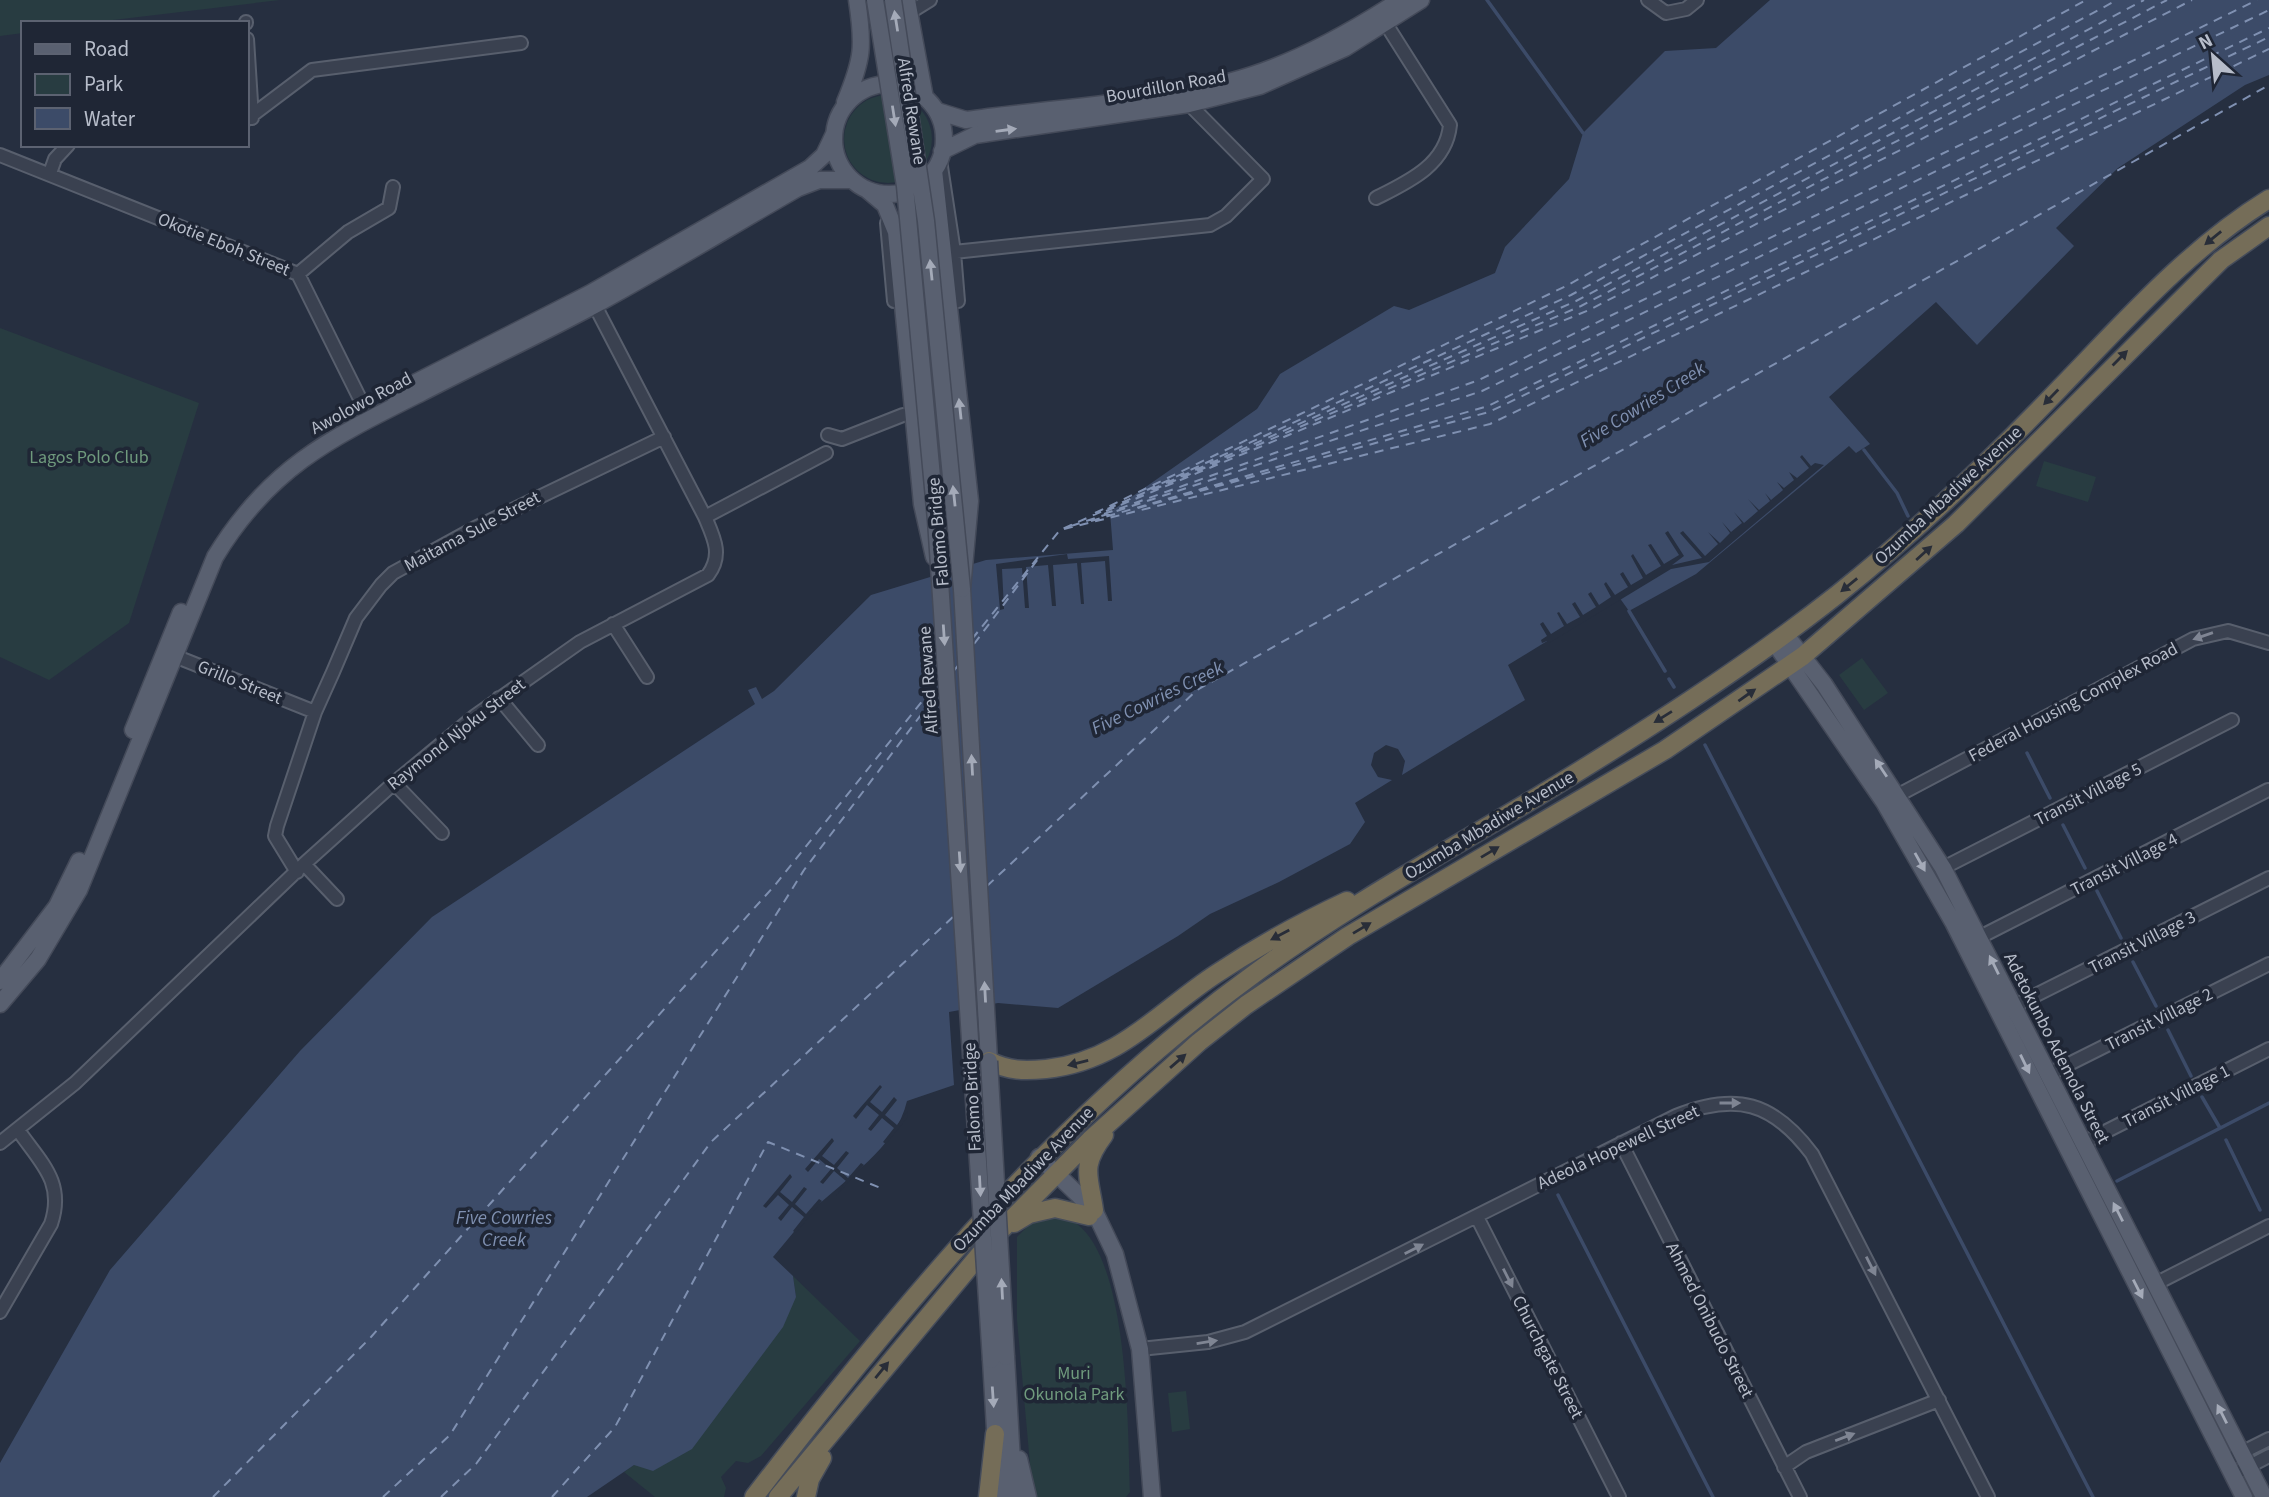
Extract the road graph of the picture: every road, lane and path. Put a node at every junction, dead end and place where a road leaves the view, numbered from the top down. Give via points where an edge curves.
1 (857, 0) edge
2 (875, 0) edge
3 (893, 0) edge
4 (930, 0) edge
5 (1400, 0) edge
6 (1421, 0) edge
7 (1648, 0) edge
8 (1697, 0) edge
9 (908, 6) edge
10 (1386, 24) junction
11 (521, 43) dead end
12 (248, 78) edge
13 (925, 98) junction
14 (1187, 98) junction
15 (841, 111) junction
16 (937, 111) junction
17 (249, 118) edge
18 (834, 134) junction
19 (66, 147) edge
20 (0, 155) edge
21 (939, 160) junction
22 (50, 173) junction
23 (859, 184) junction
24 (393, 187) dead end
25 (1376, 198) dead end
26 (2269, 199) edge
27 (885, 205) junction
28 (2269, 226) edge
29 (954, 252) junction
30 (298, 274) junction
31 (592, 299) junction
32 (894, 300) dead end
33 (958, 301) dead end
34 (367, 413) junction
35 (903, 415) dead end
36 (828, 435) dead end
37 (664, 437) junction
38 (825, 453) dead end
39 (705, 517) junction
40 (941, 589) junction
41 (962, 589) junction
42 (613, 624) junction
43 (1779, 638) junction
44 (2269, 643) edge
45 (169, 654) junction
46 (1797, 660) junction
47 (647, 677) dead end
48 (499, 698) junction
49 (315, 712) junction
50 (2232, 720) dead end
51 (538, 745) dead end
52 (394, 783) junction
53 (2268, 790) edge
54 (1891, 798) junction
55 (442, 833) dead end
56 (301, 868) junction
57 (1943, 868) junction
58 (1408, 873) junction
59 (2269, 878) edge
60 (337, 899) dead end
61 (1980, 937) junction
62 (2269, 964) edge
63 (0, 981) edge
64 (0, 1004) edge
65 (2014, 1006) junction
66 (2269, 1049) edge
67 (989, 1060) junction
68 (2049, 1074) junction
69 (1127, 1106) junction
70 (18, 1130) junction
71 (0, 1143) edge
72 (1621, 1143) junction
73 (2083, 1143) junction
74 (1035, 1161) junction
75 (1052, 1176) junction
76 (1095, 1216) junction
77 (1477, 1217) junction
78 (2269, 1226) edge
79 (996, 1235) junction
80 (2155, 1284) junction
81 (0, 1312) edge
82 (1140, 1349) junction
83 (998, 1359) junction
84 (1939, 1400) junction
85 (1009, 1419) junction
86 (839, 1423) junction
87 (995, 1434) junction
88 (2269, 1439) edge
89 (2269, 1456) edge
90 (2245, 1460) junction
91 (1148, 1463) junction
92 (1784, 1467) junction
93 (2229, 1468) junction
94 (760, 1495) edge
95 (778, 1497) edge
96 (806, 1497) edge
97 (989, 1497) edge
98 (999, 1497) edge
99 (1014, 1497) edge
100 (1028, 1497) edge
101 (1140, 1497) edge
102 (1152, 1497) edge
103 (1619, 1497) edge
104 (1800, 1497) edge
105 (1988, 1497) edge
106 (2244, 1497) edge
107 (2264, 1497) edge

1 - 15 main road via 862,58
2 -> 40 main road, Alfred Rewane, bridge via 909,225
41 -> 3 main road, Falomo Bridge, bridge via 926,221
4 - 9 street
5 - 14 main road, Bourdillon Road via 1289,61
6 - 10 main road, Bourdillon Road
7 - 8 street via 1666,13 1686,9
9 - 13 main road
10 - 14 main road, Bourdillon Road via 1260,86
10 - 25 street via 1450,125 1447,144 1438,158
11 - 17 street via 312,70
12 - 17 street
13 - 15 main road via 904,86 880,85 851,98
13 - 16 main road
14 - 16 main road, Bourdillon Road via 966,120
21 -> 14 main road, Bourdillon Road via 975,135
14 - 29 street via 1263,179 1218,221
15 - 18 main road
16 - 21 main road via 942,124
18 - 23 main road via 841,167
18 - 31 main road, Awolowo Road via 824,155 810,168
19 - 22 street
20 - 22 street, Okotie Eboh Street
21 - 23 main road via 911,189 896,193
21 - 29 street
41 -> 21 main road, bridge via 970,501 939,227
22 - 30 street, Okotie Eboh Street
23 - 27 main road
23 - 31 main road, Awolowo Road via 819,180 807,184
24 - 30 street via 389,208 348,232
26 -> 43 highway, Ozumba Mbadiwe Avenue via 2226,226 2184,262 1925,521
27 - 32 street
27 - 40 main road, bridge via 897,232 922,504
46 -> 28 highway, Ozumba Mbadiwe Avenue via 1956,524 2221,260
29 - 33 street
30 - 34 street, Okotie Eboh Street
31 - 34 main road, Awolowo Road
31 - 37 street, Raymond Njoku Street
34 - 45 main road, Awolowo Road via 294,451 236,510 199,571
35 - 36 street via 842,439
37 - 39 street, Raymond Njoku Street
37 - 49 street, Maitama Sule Street via 524,503 393,573 356,618
38 - 39 street
39 - 42 street, Raymond Njoku Street via 717,548 717,560 708,575
40 -> 83 main road, Alfred Rewane, bridge
67 -> 41 main road, Falomo Bridge
42 - 47 street
42 - 48 street, Raymond Njoku Street
43 - 46 main road, Adetokunbo Ademola Street
43 -> 58 highway, Ozumba Mbadiwe Avenue via 1690,700
44 -> 54 street, Federal Housing Complex Road via 2228,631 2193,639
45 - 49 street, Grillo Street
45 - 63 main road, Awolowo Road via 71,881 39,933
45 - 64 main road, Awolowo Road via 79,890 38,959
46 - 54 main road, Adetokunbo Ademola Street
69 -> 46 highway, Ozumba Mbadiwe Avenue via 1199,1042 1292,972 1665,750
48 - 51 street
48 - 52 street, Raymond Njoku Street
49 - 56 street, Maitama Sule Street via 275,836
50 - 57 street, Transit Village 5
52 - 55 street
52 - 56 street, Raymond Njoku Street
53 - 61 street, Transit Village 4
54 - 57 main road, Adetokunbo Ademola Street
54 -> 93 main road, Adetokunbo Ademola Street
56 - 60 street, Maitama Sule Street
56 - 70 street, Raymond Njoku Street via 143,1021
57 - 61 main road, Adetokunbo Ademola Street
58 -> 67 highway via 1262,944 1128,1041 1091,1059 1057,1068 1020,1070
58 - 74 highway, Ozumba Mbadiwe Avenue via 1299,943 1196,1018
59 - 65 street, Transit Village 3
65 -> 61 main road, Adetokunbo Ademola Street
62 - 68 street, Transit Village 2
65 - 68 main road, Adetokunbo Ademola Street
66 - 73 street, Transit Village 1
83 -> 67 main road, Falomo Bridge, bridge
68 - 73 main road, Adetokunbo Ademola Street
69 - 75 highway, Ozumba Mbadiwe Avenue
69 - 76 highway via 1087,1165
70 - 71 street, Raymond Njoku Street
70 - 81 street via 54,1182 56,1209
72 - 77 street, Adeola Hopewell Street
72 -> 84 street, Adeola Hopewell Street via 1688,1111 1724,1103 1746,1104 1785,1123 1812,1154
72 - 92 street, Ahmed Onibudo Street
80 -> 73 main road, Adetokunbo Ademola Street
74 - 75 main road
74 - 94 highway, Ozumba Mbadiwe Avenue via 955,1247
75 - 76 main road
75 - 79 highway, Ozumba Mbadiwe Avenue
76 - 79 highway via 1042,1209
76 - 82 main road via 1115,1254
82 -> 77 street, Adeola Hopewell Street via 1208,1342 1245,1332
77 -> 103 street, Churchgate Street
78 - 80 street
86 -> 79 highway, Ozumba Mbadiwe Avenue
90 -> 80 main road, Adetokunbo Ademola Street
82 - 91 main road
83 - 85 main road
83 -> 87 main road
92 -> 84 street via 1807,1452
84 - 105 street, Adeola Hopewell Street
85 - 99 main road
85 - 100 main road
86 - 95 highway, Ozumba Mbadiwe Avenue
86 - 96 highway via 813,1471
87 - 97 highway
87 - 98 main road
88 - 90 street
89 - 90 street
90 - 93 street
90 - 107 main road, Adetokunbo Ademola Street
91 - 101 main road
91 - 102 main road
92 - 104 street, Ahmed Onibudo Street
93 - 106 main road, Adetokunbo Ademola Street

